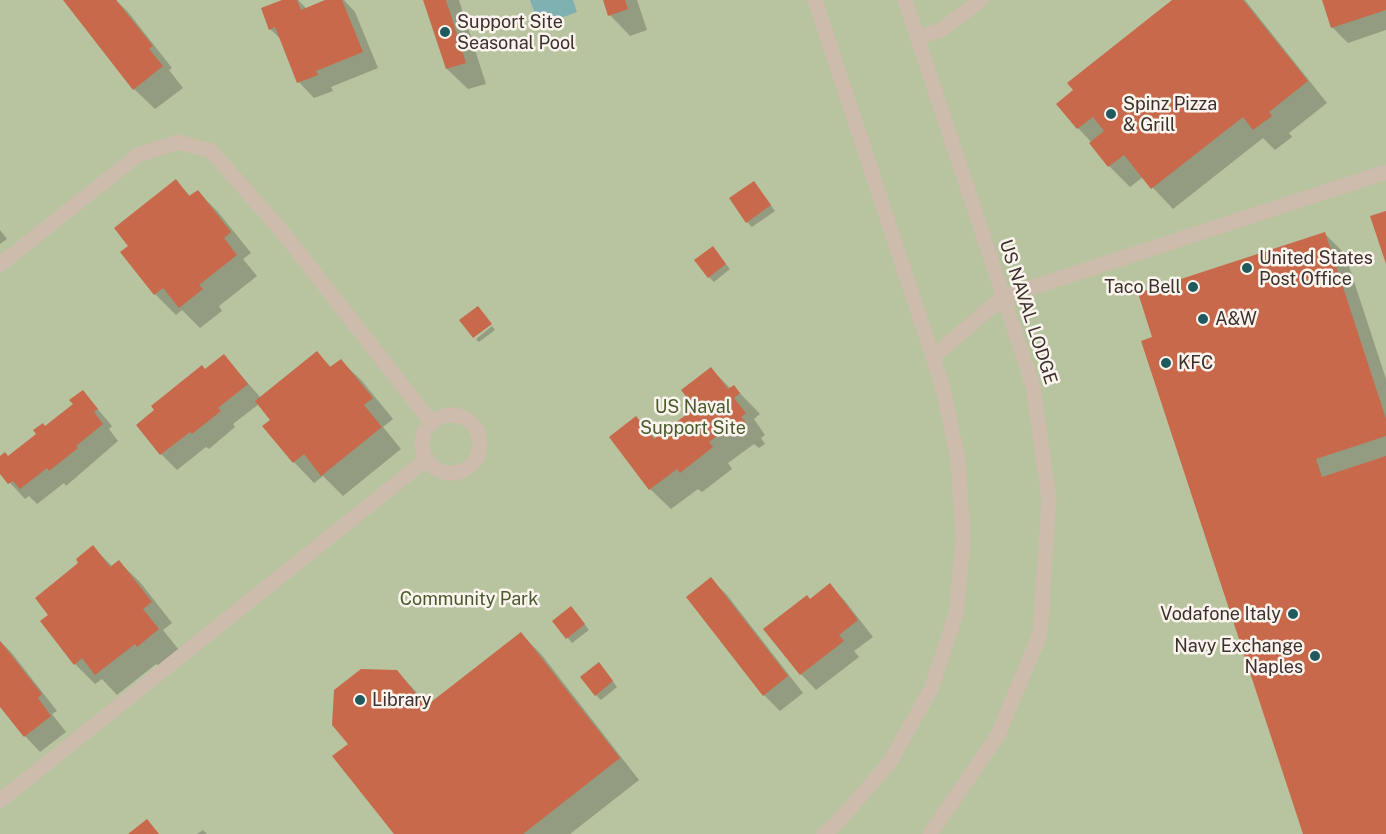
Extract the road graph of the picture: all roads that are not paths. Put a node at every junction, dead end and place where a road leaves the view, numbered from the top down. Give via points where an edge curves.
1 (814, 0) edge
2 (905, 0) edge
3 (981, 0) edge
4 (917, 38) junction
5 (1386, 172) edge
6 (0, 266) edge
7 (1004, 297) junction
8 (933, 357) junction
9 (432, 423) junction
10 (427, 459) junction
11 (0, 801) edge
12 (824, 834) edge
13 (930, 834) edge

1 - 8 street
2 - 4 street, US NAVAL LODGE
3 - 4 street via 941,30
4 - 7 street, US NAVAL LODGE
5 - 7 street
6 - 9 street via 138,154 178,142 211,151 280,229
7 - 8 street
7 - 13 street, US NAVAL LODGE via 1033,386 1049,499 1040,634 998,735
8 - 12 street via 958,460 963,539 956,614 931,689 890,762
9 - 10 street via 422,444
9 - 10 street via 447,416 465,418 477,431 480,448 473,464 457,473 440,471
10 - 11 street

